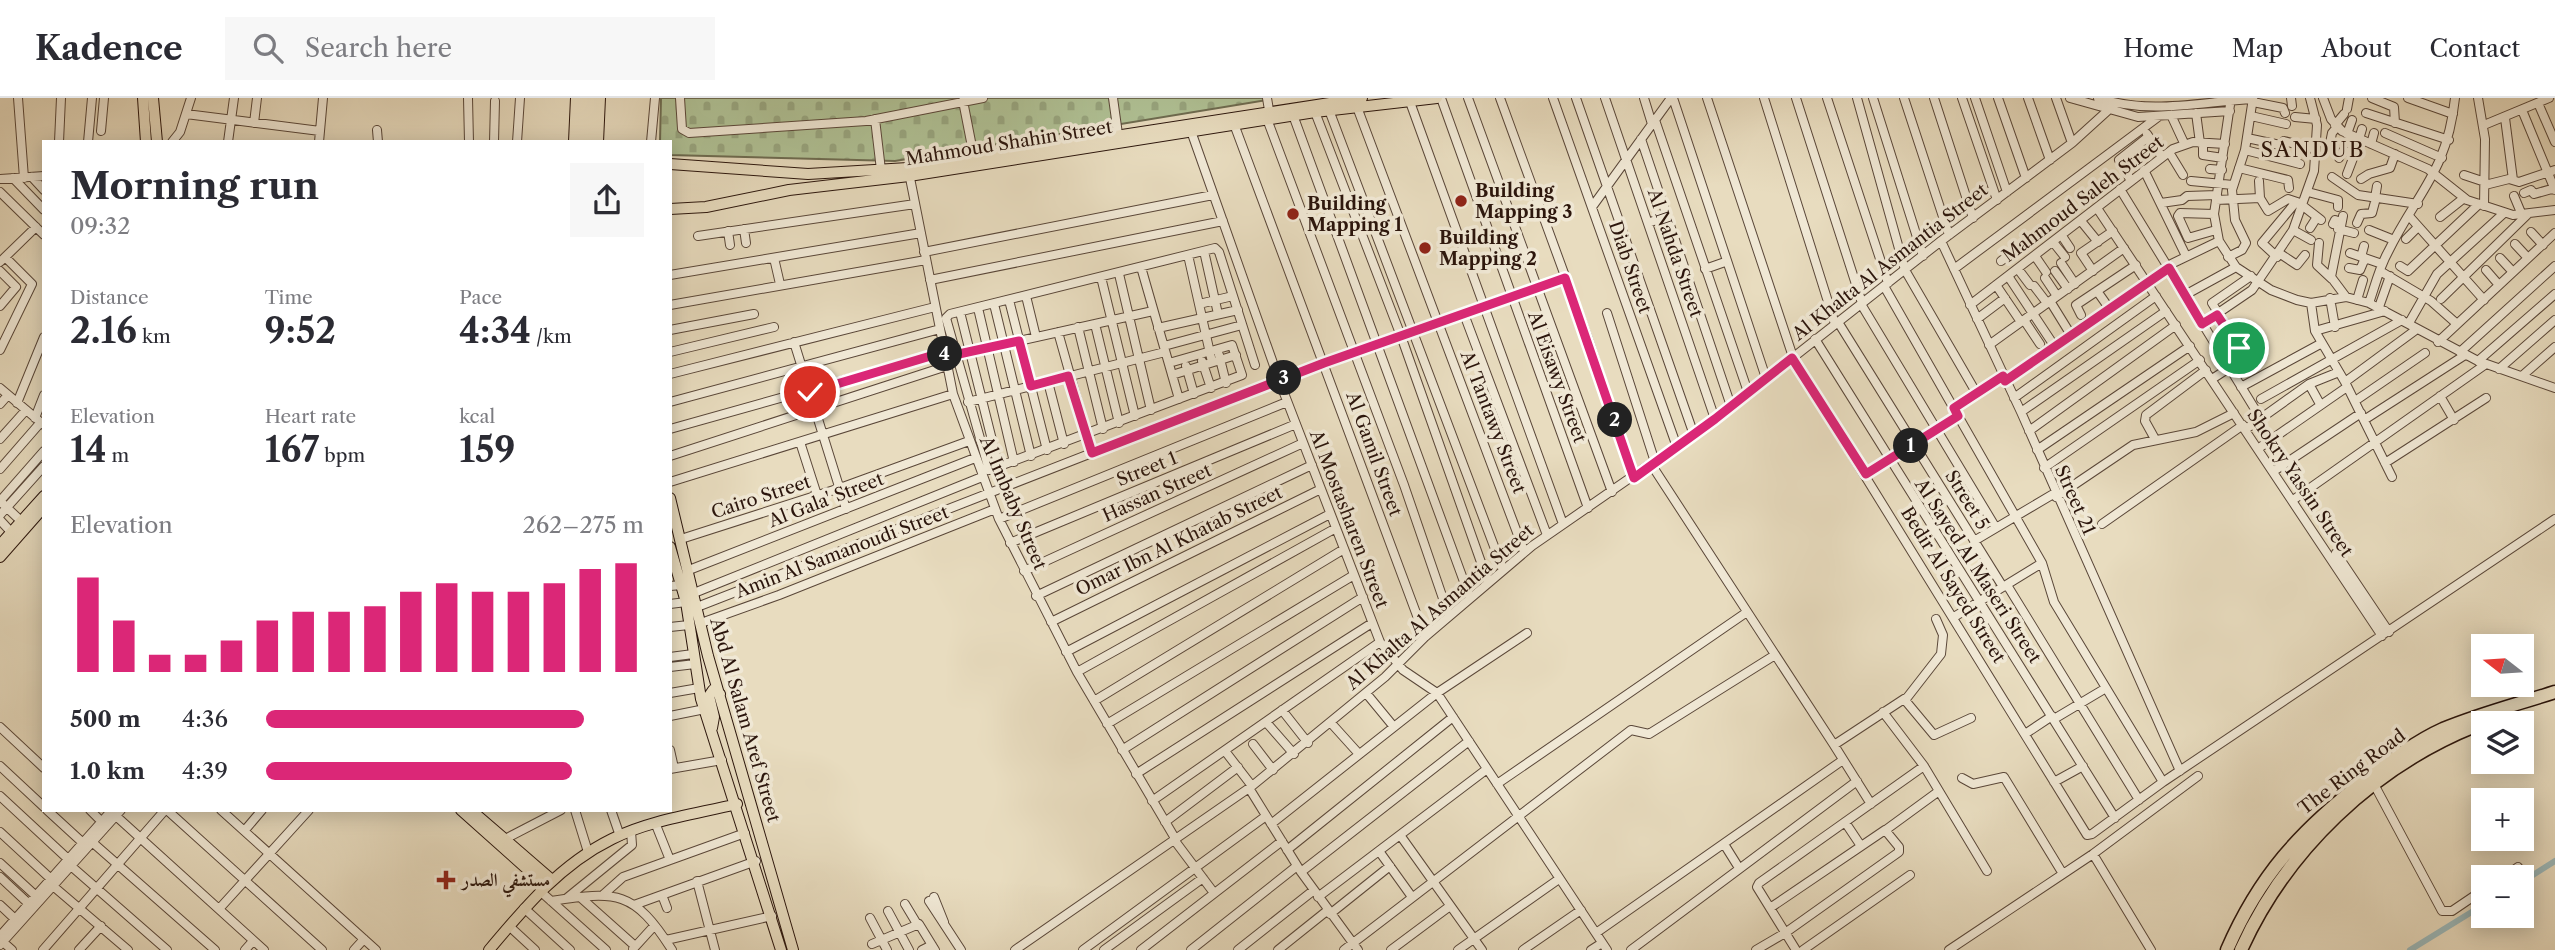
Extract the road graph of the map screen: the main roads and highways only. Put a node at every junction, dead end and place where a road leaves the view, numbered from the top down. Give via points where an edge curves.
1 (143, 98) edge
2 (153, 98) edge
3 (576, 98) edge
4 (584, 98) edge
5 (593, 98) edge
6 (600, 98) edge
7 (1439, 98) edge
8 (1360, 102) edge
9 (1332, 103) edge
10 (588, 112) junction
11 (1268, 115) junction
12 (1222, 122) junction
13 (160, 139) edge
14 (146, 140) edge
15 (574, 140) edge
16 (582, 140) edge
17 (590, 140) edge
18 (598, 140) edge
19 (1074, 144) junction
20 (672, 164) edge
21 (908, 172) junction
22 (788, 173) junction
23 (789, 190) junction
24 (672, 209) edge
25 (42, 498) edge
26 (672, 505) edge
27 (42, 509) edge
28 (0, 545) edge
29 (0, 557) edge
30 (673, 565) edge
31 (708, 656) junction
32 (697, 676) junction
33 (2555, 692) edge
34 (720, 694) junction
35 (2555, 700) edge
36 (2521, 711) edge
37 (711, 728) junction
38 (2471, 729) edge
39 (737, 804) junction
40 (463, 812) edge
41 (473, 812) edge
42 (546, 886) junction
43 (494, 948) edge
44 (781, 950) edge
45 (793, 950) edge
46 (2227, 950) edge
47 (2241, 950) edge

1 - 14 main road
2 - 13 main road
3 - 15 main road
4 - 10 main road
5 - 10 main road
6 - 18 main road
7 - 8 main road, Mahmoud Shahin Street
8 - 9 main road, Mahmoud Shahin Street
9 - 11 main road, Mahmoud Shahin Street
9 - 11 main road, Mahmoud Shahin Street via 1315,112
10 - 16 main road
10 - 17 main road
11 - 12 main road, Mahmoud Shahin Street
11 - 12 main road, Mahmoud Shahin Street via 1234,124
12 - 19 main road, Mahmoud Shahin Street
12 - 19 main road, Mahmoud Shahin Street via 1191,131
19 - 21 main road, Mahmoud Shahin Street
19 - 21 main road, Mahmoud Shahin Street via 974,157
20 - 22 main road, Mahmoud Shahin Street
21 - 22 main road, Mahmoud Shahin Street
21 - 23 main road, Mahmoud Shahin Street
22 - 23 main road
23 - 24 main road, Mahmoud Shahin Street via 706,207
25 - 28 main road
26 - 31 main road, Abd Al Salam Aref Street
27 - 29 main road
30 - 32 main road, Abd Al Salam Aref Street via 686,602
31 - 32 main road via 707,676
31 - 34 main road, Abd Al Salam Aref Street
32 - 37 main road, Abd Al Salam Aref Street
33 - 46 highway, The Ring Road via 2442,730 2348,793 2285,852 2252,898
34 - 37 main road via 713,690 709,696 714,716
34 - 45 main road, Abd Al Salam Aref Street
35 - 36 highway, The Ring Road
37 - 39 main road, Abd Al Salam Aref Street
38 - 47 highway, The Ring Road via 2433,745 2375,786 2307,844 2271,892
39 - 42 main road via 631,831 588,852
39 - 44 main road, Abd Al Salam Aref Street
40 - 42 main road
41 - 42 main road via 505,839
42 - 43 main road

